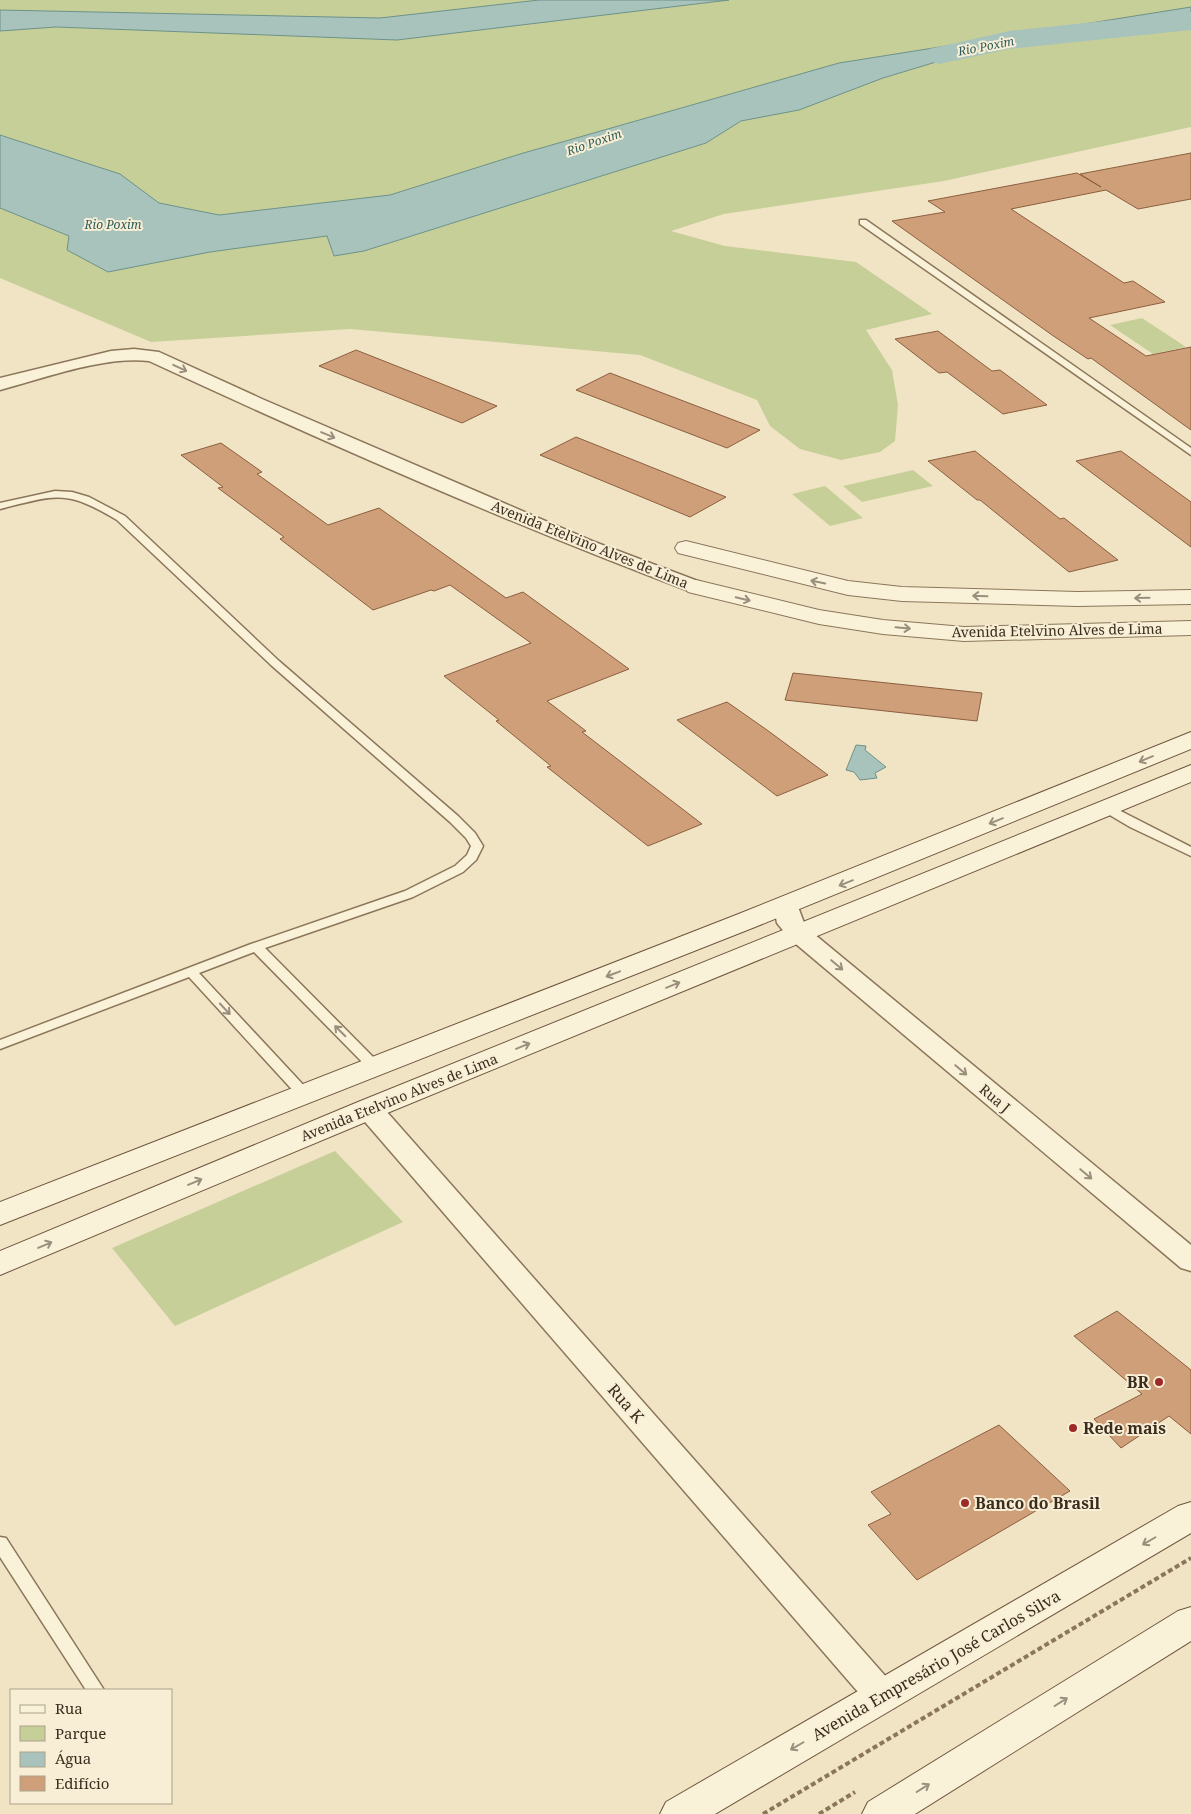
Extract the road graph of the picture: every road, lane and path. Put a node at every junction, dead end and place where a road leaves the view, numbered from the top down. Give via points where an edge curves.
1 (863, 222) dead end
2 (0, 384) edge
3 (1191, 452) edge
4 (0, 506) edge
5 (686, 548) dead end
6 (746, 564) junction
7 (696, 587) junction
8 (1191, 597) edge
9 (1191, 628) edge
10 (1191, 740) edge
11 (1188, 778) edge
12 (1107, 808) junction
13 (1191, 852) edge
14 (786, 907) junction
15 (799, 934) junction
16 (256, 947) junction
17 (192, 973) junction
18 (0, 1045) edge
19 (374, 1066) junction
20 (303, 1093) junction
21 (370, 1109) junction
22 (0, 1214) edge
23 (1191, 1262) edge
24 (0, 1264) edge
25 (1191, 1516) edge
26 (0, 1543) edge
27 (1191, 1558) edge
28 (1191, 1622) edge
29 (94, 1689) edge
30 (883, 1697) junction
31 (680, 1814) edge
32 (763, 1814) edge
33 (882, 1814) edge

1 - 3 lane
2 -> 7 street, Avenida Etelvino Alves de Lima via 111,356 153,356 584,545
4 - 16 lane via 52,494 71,495 94,502 122,518 274,663 454,819 477,846 472,857 459,869 409,894
5 - 6 main road
6 - 7 main road via 715,573
8 -> 6 main road via 1077,599 902,594 848,588
7 -> 9 main road, Avenida Etelvino Alves de Lima via 819,616 964,634
10 -> 14 main road
11 - 12 main road, Avenida Etelvino Alves de Lima
12 - 13 lane
12 - 15 main road, Avenida Etelvino Alves de Lima
14 - 15 street via 790,923
14 -> 19 main road
21 -> 15 main road, Avenida Etelvino Alves de Lima
15 -> 23 street, Rua J
16 - 17 lane
19 -> 16 lane
17 - 18 lane
17 -> 20 lane
19 - 20 main road
20 - 22 main road
24 -> 21 main road, Avenida Etelvino Alves de Lima
21 - 30 street, Rua K
25 -> 30 main road, Avenida Empresário José Carlos Silva
26 - 29 lane
27 - 32 path
33 -> 28 main road
30 -> 31 main road, Avenida Empresário José Carlos Silva

